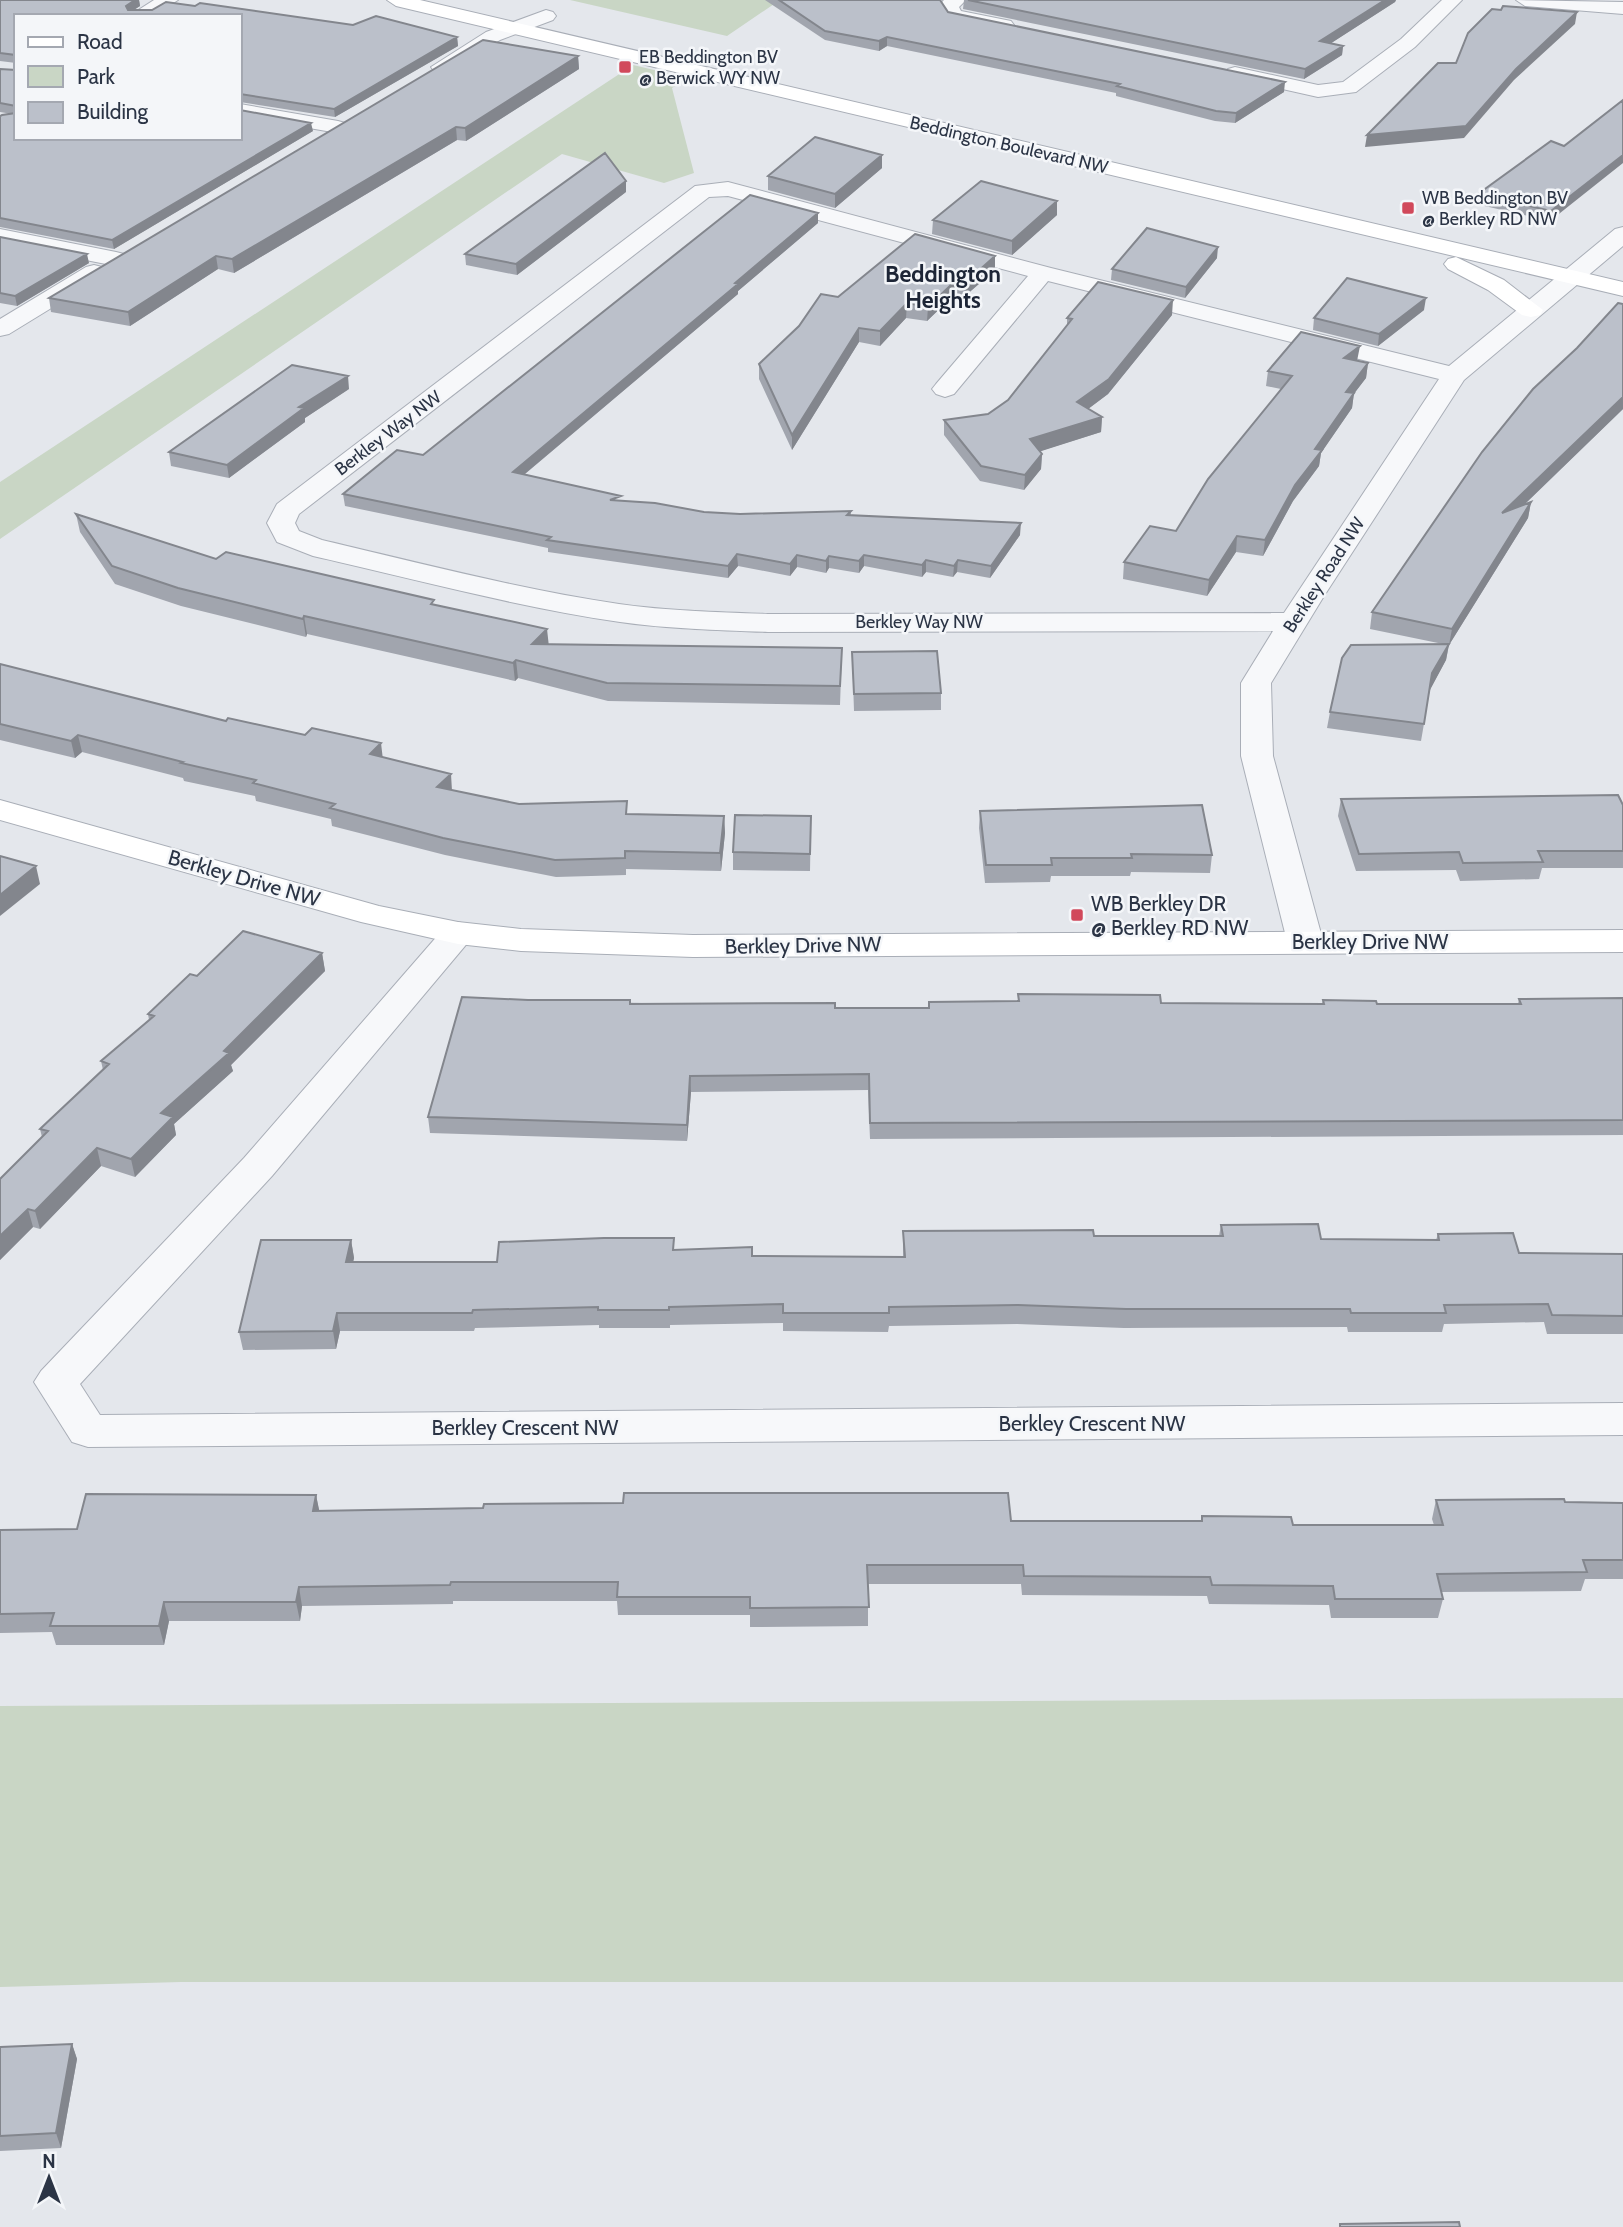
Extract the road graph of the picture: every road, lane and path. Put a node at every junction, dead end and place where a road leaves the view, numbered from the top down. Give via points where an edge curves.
1 (169, 0) edge
2 (396, 0) edge
3 (478, 0) edge
4 (957, 0) edge
5 (1452, 0) edge
6 (1525, 0) edge
7 (423, 6) junction
8 (1623, 8) edge
9 (142, 14) edge
10 (546, 16) junction
11 (515, 28) junction
12 (1023, 29) edge
13 (474, 47) junction
14 (1212, 69) edge
15 (417, 80) edge
16 (846, 85) dead end
17 (242, 110) edge
18 (361, 114) edge
19 (338, 127) junction
20 (310, 144) edge
21 (1390, 234) junction
22 (1623, 234) edge
23 (0, 236) edge
24 (138, 245) edge
25 (1566, 252) dead end
26 (116, 258) junction
27 (1593, 258) junction
28 (1623, 266) edge
29 (1043, 273) junction
30 (1570, 276) junction
31 (1623, 289) edge
32 (1531, 310) junction
33 (0, 330) edge
34 (1454, 376) junction
35 (945, 389) dead end
36 (1293, 622) junction
37 (0, 810) edge
38 (458, 933) junction
39 (1305, 941) junction
40 (1623, 941) edge
41 (1623, 1419) edge

1 - 9 street
2 - 7 main road, Beddington Boulevard NW
3 - 10 main road
4 - 12 street via 948,6 955,15
5 - 14 street via 1408,43 1349,88 1318,91
6 - 8 street
7 - 11 main road, Beddington Boulevard NW
7 - 13 main road via 429,16
10 - 11 street
10 - 16 main road
11 - 13 street
11 - 21 main road, Beddington Boulevard NW
13 - 15 street
17 - 19 street
18 - 19 street
19 - 20 street
21 - 30 main road, Beddington Boulevard NW
21 - 32 main road via 1475,272
22 - 27 street, Berkley Road NW
23 - 26 street
24 - 26 street
25 - 27 main road
26 - 33 street
27 - 28 main road
27 - 30 street, Berkley Road NW
29 - 34 street, Berkley Way NW
29 - 35 street
29 - 36 street, Berkley Way NW via 729,189 703,191 287,510 281,523 287,536 313,547 621,613 768,623
30 - 31 main road, Beddington Boulevard NW
30 - 32 street, Berkley Road NW
32 - 34 street, Berkley Road NW
34 - 36 street, Berkley Road NW
36 - 39 street, Berkley Road NW via 1256,683 1257,756
37 - 38 main road, Berkley Drive NW via 373,915
38 - 39 main road, Berkley Drive NW via 693,947
38 - 41 street, Berkley Crescent NW via 258,1167 57,1382 88,1431
39 - 40 main road, Berkley Drive NW

